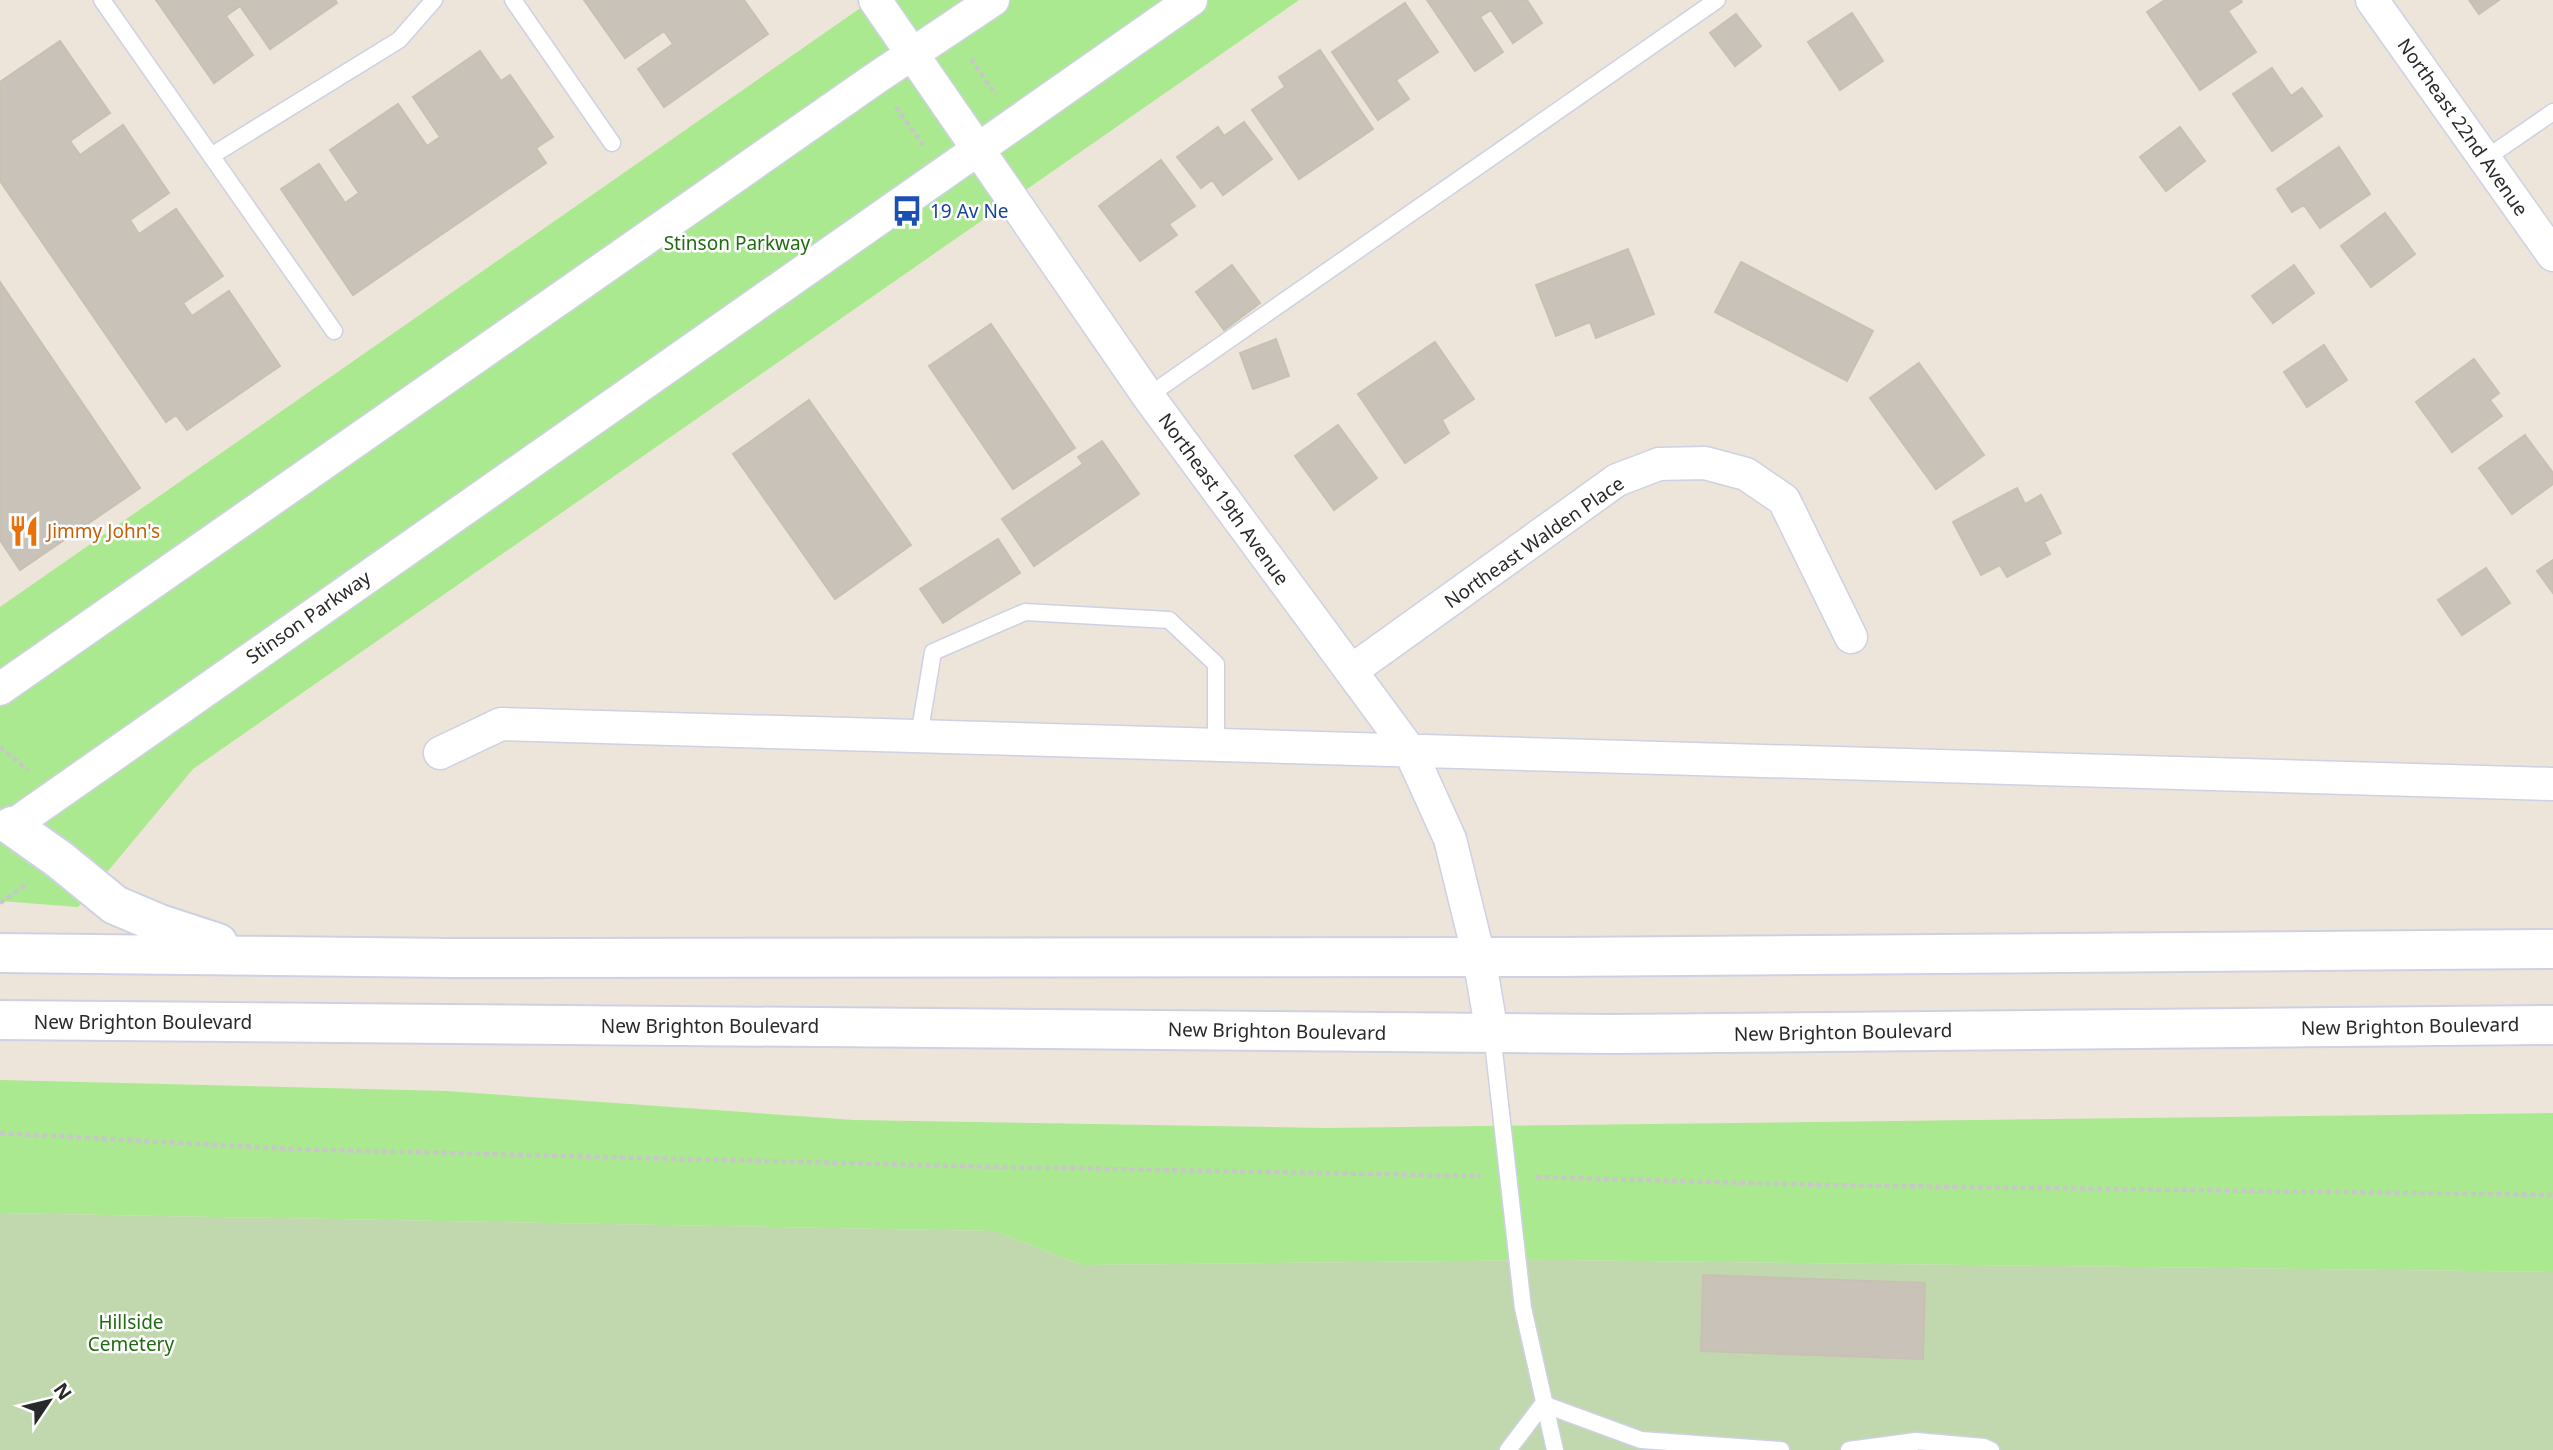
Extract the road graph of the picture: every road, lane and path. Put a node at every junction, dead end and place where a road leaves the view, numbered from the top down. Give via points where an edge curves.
1 (102, 0) edge
2 (434, 0) edge
3 (513, 0) edge
4 (875, 0) edge
5 (993, 0) edge
6 (1191, 0) edge
7 (1717, 0) edge
8 (2372, 0) edge
9 (913, 54) junction
10 (968, 55) dead end
11 (997, 97) dead end
12 (890, 98) dead end
13 (2553, 112) edge
14 (612, 143) dead end
15 (925, 147) dead end
16 (978, 148) junction
17 (211, 156) junction
18 (2486, 159) junction
19 (2553, 254) edge
20 (334, 331) dead end
21 (1148, 396) junction
22 (1851, 637) dead end
23 (1351, 671) junction
24 (0, 689) edge
25 (919, 736) junction
26 (1216, 745) junction
27 (0, 747) edge
28 (1410, 751) junction
29 (440, 753) dead end
30 (35, 775) dead end
31 (2553, 784) edge
32 (12, 825) joint
33 (33, 880) dead end
34 (0, 903) edge
35 (2553, 948) edge
36 (0, 953) edge
37 (254, 955) junction
38 (1479, 957) junction
39 (0, 1020) edge
40 (2553, 1025) edge
41 (1492, 1033) junction
42 (0, 1133) edge
43 (1507, 1176) junction
44 (2553, 1195) edge
45 (1543, 1404) junction
46 (1910, 1446) edge
47 (1986, 1449) edge
48 (1508, 1450) edge
49 (1555, 1450) edge
50 (1781, 1450) edge
51 (1849, 1450) edge

1 - 17 lane
2 - 17 lane via 399,40
3 - 14 lane
4 - 9 street, Northeast 19th Avenue
5 - 9 street
6 - 16 street, Stinson Parkway
7 - 21 lane
8 - 18 street, Northeast 22nd Avenue
9 - 16 street, Northeast 19th Avenue
9 - 24 street
10 - 11 path
12 - 15 path
13 - 18 lane
16 - 21 street, Northeast 19th Avenue
16 - 32 street, Stinson Parkway
17 - 20 lane
18 - 19 street, Northeast 22nd Avenue
21 - 23 street, Northeast 19th Avenue
22 - 23 street, Northeast Walden Place via 1784,500 1746,474 1705,463 1659,464 1618,480
23 - 28 street, Northeast 19th Avenue
25 - 26 street
25 - 26 lane via 933,652 1025,612 1169,620 1216,664
25 - 29 street via 501,724
26 - 28 street
27 - 30 path
28 - 31 street
28 - 38 street, Northeast 19th Avenue via 1450,839
32 - 37 main road via 115,905
33 - 34 path
35 - 38 main road
36 - 37 main road
37 - 38 main road
38 - 41 street, Northeast 19th Avenue
39 - 41 main road, New Brighton Boulevard
40 - 41 main road, New Brighton Boulevard
41 - 43 lane
42 - 43 path via 290,1149
43 - 44 path
43 - 45 lane via 1523,1308
45 - 48 lane
45 - 49 lane
45 - 50 lane via 1641,1440
46 - 47 lane
46 - 51 lane

